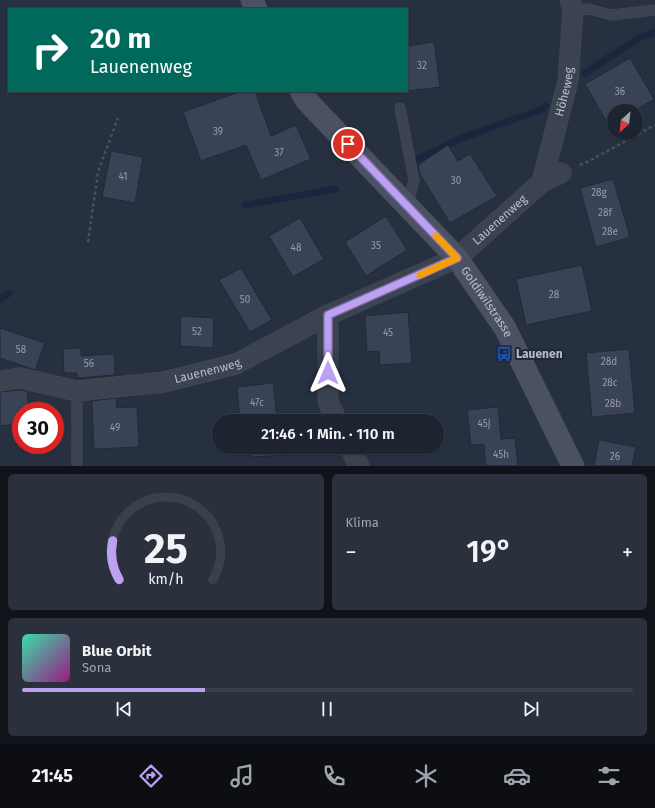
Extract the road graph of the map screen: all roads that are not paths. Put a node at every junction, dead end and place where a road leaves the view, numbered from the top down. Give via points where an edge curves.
1 (572, 5) edge
2 (655, 10) edge
3 (307, 93) edge
4 (400, 108) dead end
5 (561, 173) dead end
6 (542, 182) junction
7 (407, 206) junction
8 (457, 258) junction
9 (328, 315) junction
10 (0, 380) edge
11 (77, 391) junction
12 (334, 414) edge
13 (353, 454) edge
14 (77, 466) edge
15 (359, 466) edge
16 (574, 466) edge

1 - 2 lane via 612,15
1 - 6 street, Höheweg via 568,81
3 - 7 street, Goldiwilstrasse
4 - 7 lane via 414,180
5 - 6 street, Lauenenweg
6 - 8 street, Lauenenweg
7 - 8 street, Goldiwilstrasse
8 - 9 street, Lauenenweg
8 - 16 street, Goldiwilstrasse via 505,328
9 - 11 street, Lauenenweg via 236,364 164,382
9 - 12 street via 328,402
10 - 11 street, Lauenenweg via 20,378
11 - 14 lane
13 - 15 street

